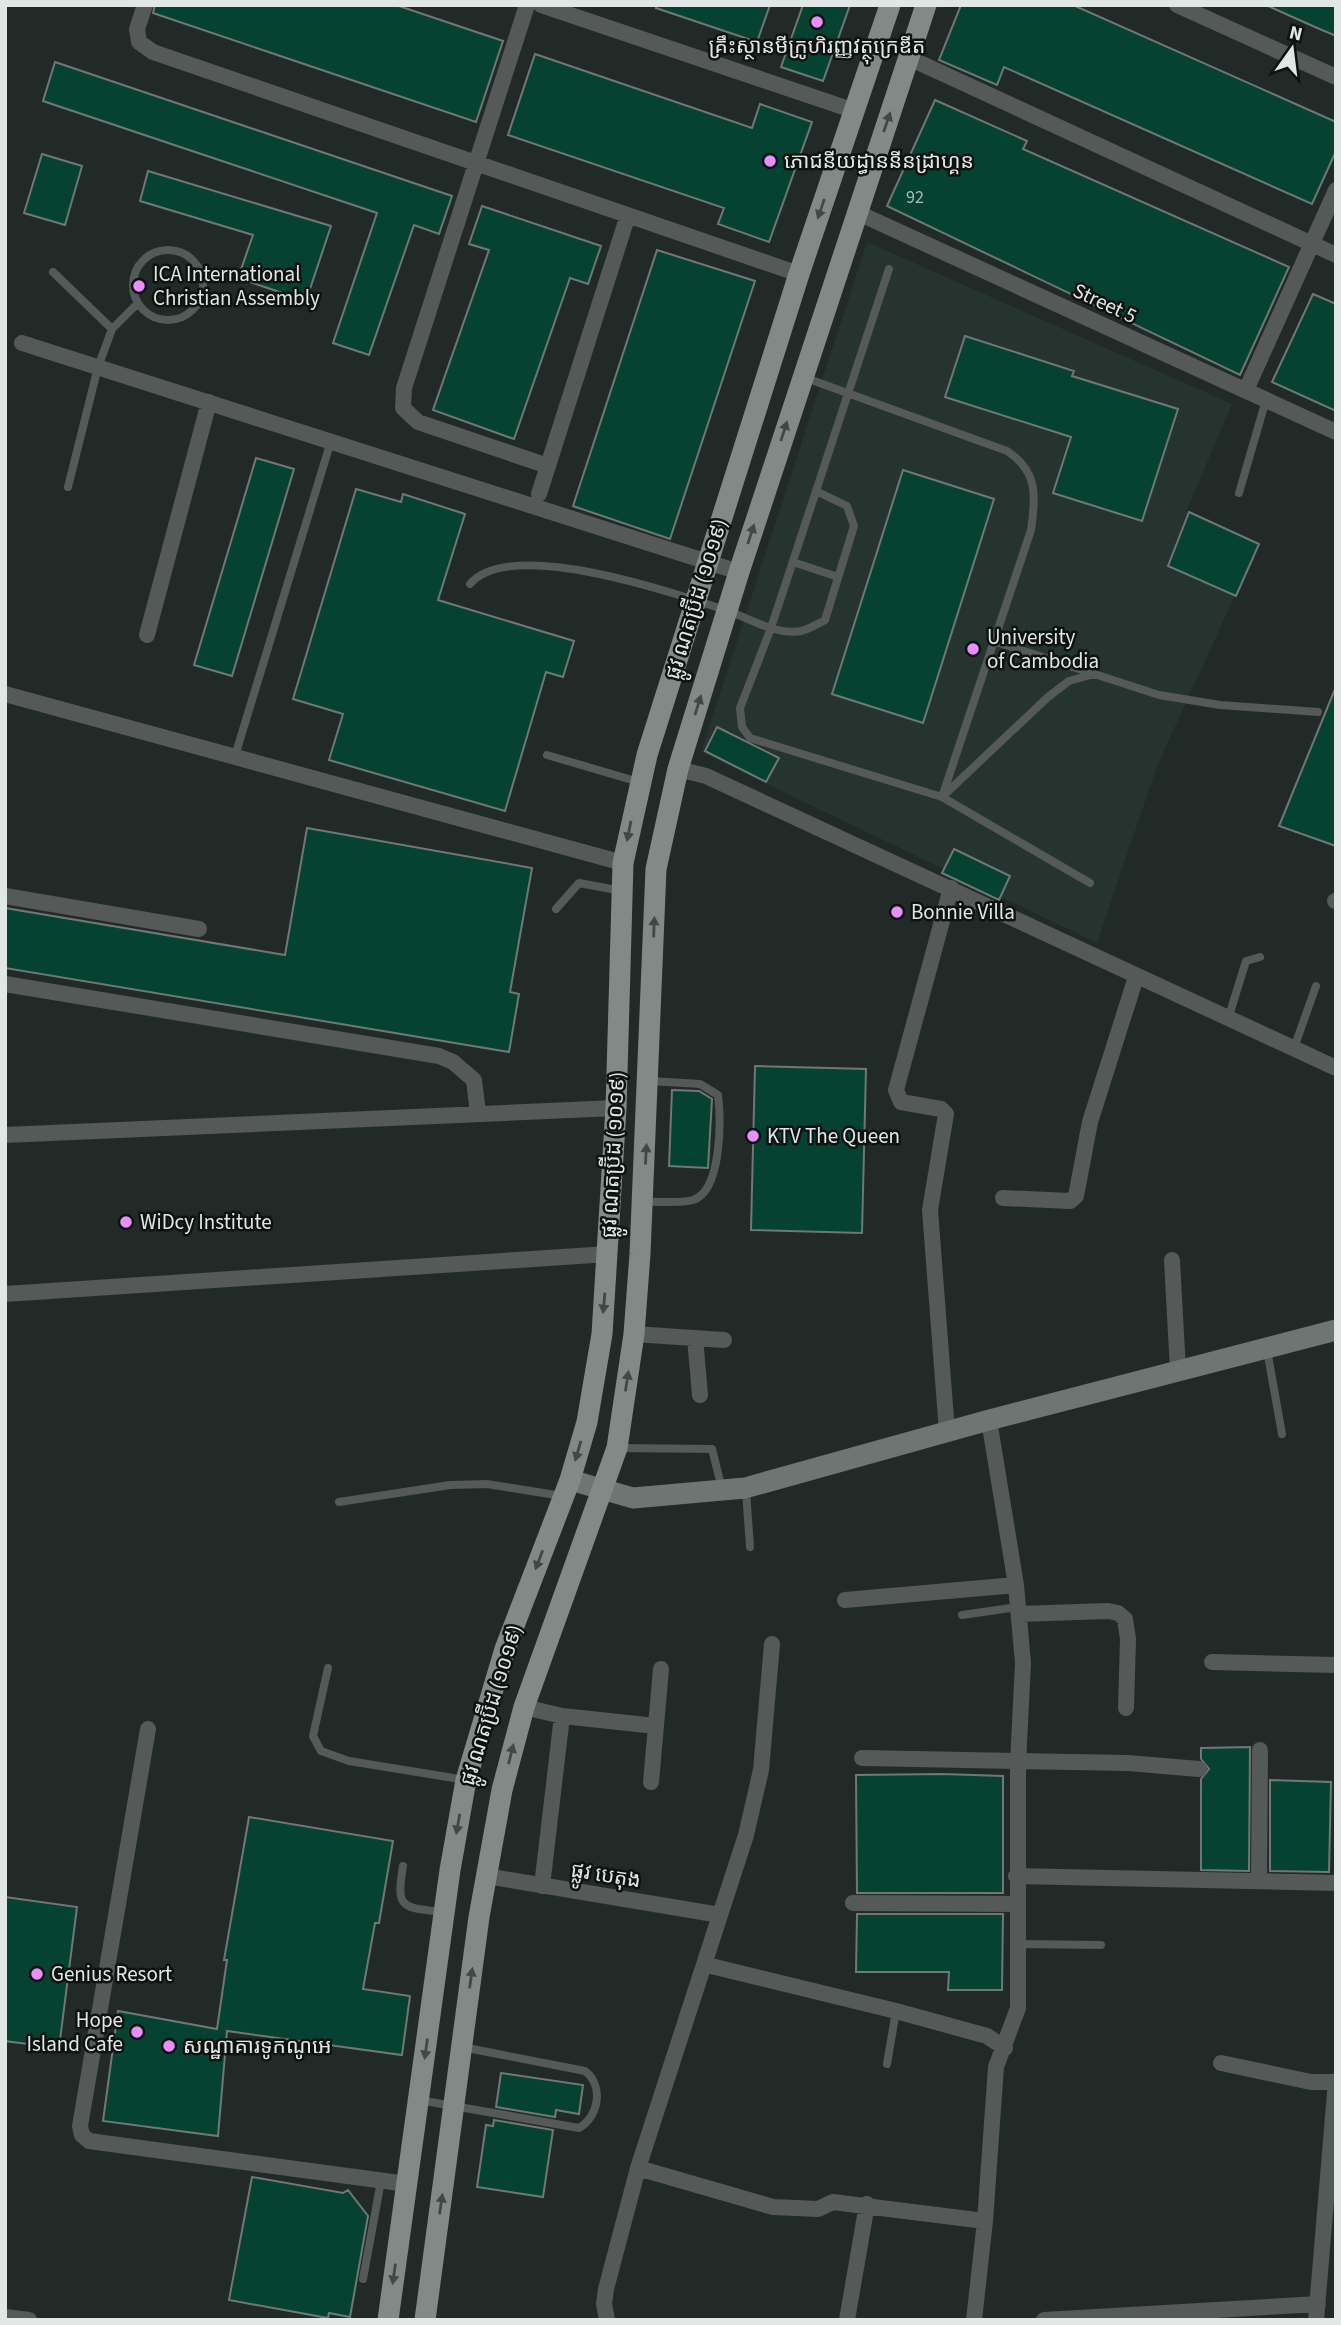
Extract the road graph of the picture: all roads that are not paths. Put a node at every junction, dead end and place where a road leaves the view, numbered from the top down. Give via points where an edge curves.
1 (145, 5) edge
2 (527, 5) edge
3 (541, 5) edge
4 (890, 5) edge
5 (926, 5) edge
6 (1177, 5) edge
7 (909, 58) junction
8 (1336, 77) edge
9 (855, 111) junction
10 (476, 163) junction
11 (1336, 190) edge
12 (856, 212) junction
13 (628, 215) junction
14 (1312, 243) junction
15 (1336, 254) edge
16 (889, 269) dead end
17 (53, 272) dead end
18 (799, 274) junction
19 (138, 303) junction
20 (112, 329) junction
21 (22, 343) dead end
22 (98, 367) junction
23 (802, 377) junction
24 (1246, 390) junction
25 (848, 391) junction
26 (1266, 400) junction
27 (209, 402) junction
28 (1336, 432) edge
29 (331, 442) junction
30 (548, 466) junction
31 (68, 487) dead end
32 (816, 491) junction
33 (1239, 494) dead end
34 (537, 501) junction
35 (707, 562) junction
36 (793, 562) junction
37 (738, 572) junction
38 (838, 577) junction
39 (470, 584) dead end
40 (695, 601) junction
41 (727, 610) junction
42 (771, 628) junction
43 (146, 635) dead end
44 (993, 641) junction
45 (1094, 674) junction
46 (5, 694) edge
47 (1318, 712) dead end
48 (547, 755) dead end
49 (235, 756) junction
50 (678, 769) junction
51 (639, 782) junction
52 (942, 797) junction
53 (623, 863) junction
54 (1090, 883) dead end
55 (951, 888) junction
56 (622, 891) junction
57 (5, 896) edge
58 (556, 909) dead end
59 (199, 929) dead end
60 (1260, 957) dead end
61 (1136, 976) junction
62 (5, 984) edge
63 (1316, 986) dead end
64 (1228, 1019) junction
65 (1294, 1048) junction
66 (1336, 1068) edge
67 (650, 1081) junction
68 (617, 1108) junction
69 (478, 1112) junction
70 (5, 1135) edge
71 (1003, 1198) dead end
72 (644, 1202) junction
73 (608, 1254) junction
74 (1172, 1261) dead end
75 (5, 1294) edge
76 (1336, 1331) edge
77 (634, 1334) junction
78 (695, 1338) junction
79 (724, 1340) dead end
80 (1266, 1347) junction
81 (1178, 1371) junction
82 (700, 1395) dead end
83 (989, 1420) junction
84 (947, 1432) junction
85 (1282, 1434) dead end
86 (617, 1448) junction
87 (566, 1488) junction
88 (746, 1488) junction
89 (602, 1491) junction
90 (723, 1492) junction
91 (340, 1502) dead end
92 (750, 1547) dead end
93 (1016, 1585) junction
94 (845, 1600) dead end
95 (1019, 1611) junction
96 (962, 1615) dead end
97 (772, 1644) dead end
98 (1212, 1662) dead end
99 (1336, 1665) edge
100 (328, 1668) dead end
101 (661, 1669) dead end
102 (524, 1707) junction
103 (1126, 1708) dead end
104 (562, 1716) junction
105 (656, 1726) junction
106 (148, 1729) dead end
107 (1260, 1750) dead end
108 (862, 1758) dead end
109 (1018, 1763) junction
110 (1199, 1769) dead end
111 (466, 1780) junction
112 (652, 1782) dead end
113 (403, 1866) dead end
114 (486, 1876) junction
115 (1016, 1876) junction
116 (1259, 1881) junction
117 (1336, 1883) edge
118 (542, 1886) junction
119 (853, 1903) dead end
120 (1016, 1904) junction
121 (444, 1912) junction
122 (720, 1915) junction
123 (1018, 1944) junction
124 (1101, 1945) dead end
125 (707, 1965) junction
126 (897, 2011) junction
127 (462, 2047) junction
128 (1005, 2048) junction
129 (1221, 2063) dead end
130 (887, 2064) dead end
131 (1336, 2081) edge
132 (419, 2100) junction
133 (454, 2107) junction
134 (1333, 2137) edge
135 (638, 2168) junction
136 (381, 2181) junction
137 (407, 2184) junction
138 (867, 2204) junction
139 (985, 2221) junction
140 (1329, 2231) edge
141 (363, 2279) dead end
142 (1317, 2312) edge
143 (5, 2317) edge
144 (29, 2320) edge
145 (388, 2320) edge
146 (425, 2320) edge
147 (607, 2320) edge
148 (846, 2320) edge
149 (974, 2320) edge
150 (1044, 2320) edge

1 - 10 street via 137,29 139,42 153,52
2 - 10 street
3 - 9 street
4 - 9 main road, ផ្លូវ ណតប្រ៊ីដ (១០១៩)
5 - 7 main road, ផ្លូវ ណតប្រ៊ីដ (១០១៩)
6 - 8 street
12 -> 7 main road, ផ្លូវ ណតប្រ៊ីដ (១០១៩)
7 - 14 street
9 -> 18 main road, ផ្លូវ ណតប្រ៊ីដ (១០១៩)
10 - 13 street
10 - 30 street via 404,388 403,408 418,422
11 - 14 street
12 - 23 main road, ផ្លូវ ណតប្រ៊ីដ (១០១៩)
12 - 24 street, Street 5
13 - 18 street
13 - 30 street
14 - 15 street
14 - 24 street
16 - 25 lane
17 - 20 lane
18 - 35 main road, ផ្លូវ ណតប្រ៊ីដ (១០១៩)
19 - 19 lane via 157,319 181,318 200,302 204,291 199,267 184,253 153,253 137,268 133,280
19 - 20 lane
20 - 22 lane
21 - 22 street
22 - 27 street
22 - 31 lane
23 - 25 lane
37 -> 23 main road, ផ្លូវ ណតប្រ៊ីដ (១០១៩)
24 - 26 street, Street 5
25 - 32 lane
25 - 44 lane via 1007,450 1032,477 1031,530
26 - 28 street, Street 5
26 - 33 lane
27 - 29 street
27 - 43 street
29 - 34 street
29 - 49 lane
30 - 34 street
32 - 36 lane
32 - 38 lane via 847,506 854,526
34 - 35 street
35 - 37 street
35 - 40 main road, ផ្លូវ ណតប្រ៊ីដ (១០១៩)
36 - 38 lane
36 - 42 lane
37 - 41 main road, ផ្លូវ ណតប្រ៊ីដ (១០១៩)
38 - 42 lane via 825,620 800,631
39 - 40 lane via 498,566 552,567 616,577
40 - 41 lane
40 - 51 main road, ផ្លូវ ណតប្រ៊ីដ (១០១៩)
41 - 42 lane
50 -> 41 main road, ផ្លូវ ណតប្រ៊ីដ (១០១៩)
42 - 52 lane via 740,708 742,727 750,738
44 - 45 lane
44 - 52 lane
45 - 47 lane via 1159,695
45 - 52 lane via 1069,681 1048,697
46 - 49 street
48 - 51 lane
49 - 53 street
50 - 55 street via 706,776
67 -> 50 main road, ផ្លូវ ណតប្រ៊ីដ (១០១៩) via 656,869
51 -> 53 main road, ផ្លូវ ណតប្រ៊ីដ (១០១៩)
52 - 54 lane
53 - 56 main road, ផ្លូវ ណតប្រ៊ីដ (១០១៩)
55 - 61 street
55 - 84 street via 895,1090 901,1102 941,1109 946,1114 930,1232
56 - 58 lane via 579,883
56 - 68 main road, ផ្លូវ ណតប្រ៊ីដ (១០១៩)
57 - 59 street
60 - 64 lane via 1247,961
61 - 64 street
61 - 71 street via 1090,1122 1076,1196 1070,1201
62 - 69 street via 439,1056 474,1080
63 - 65 lane
64 - 65 street
65 - 66 street
72 -> 67 main road, ផ្លូវ ណតប្រ៊ីដ (១០១៩)
67 - 72 lane via 699,1084 718,1095 720,1112 715,1174 709,1189 694,1199
68 - 69 street
68 - 73 main road, ផ្លូវ ណតប្រ៊ីដ (១០១៩)
69 - 70 street
72 - 77 main road, ផ្លូវ ណតប្រ៊ីដ (១០១៩)
73 - 75 street
73 -> 87 main road, ផ្លូវ ណតប្រ៊ីដ (១០១៩) via 587,1422
74 - 81 street
76 - 80 street
77 - 78 street
86 -> 77 main road, ផ្លូវ ណតប្រ៊ីដ (១០១៩)
78 - 79 street
78 - 82 street
80 - 81 street
80 - 85 lane
81 - 83 street
83 - 84 street
83 - 93 street
84 - 88 street
86 - 89 main road, ផ្លូវ ណតប្រ៊ីដ (១០១៩)
86 - 90 lane via 712,1450
87 - 89 street
87 - 91 lane via 450,1485
87 -> 111 main road, ផ្លូវ ណតប្រ៊ីដ (១០១៩) via 505,1649
88 - 90 street
88 - 92 lane
89 - 90 street via 634,1498
89 - 102 main road, ផ្លូវ ណតប្រ៊ីដ (១០១៩)
93 - 94 street
93 - 95 street
95 - 96 lane
95 - 103 street via 1108,1611 1125,1619
95 - 109 street via 1023,1662
97 - 122 street via 761,1770
98 - 99 street
100 - 111 lane via 313,1736 321,1751 349,1761
101 - 105 street
102 - 104 street
114 -> 102 main road, ផ្លូវ ណតប្រ៊ីដ (១០១៩)
104 - 105 street
104 - 118 street
105 - 112 street
106 - 136 street via 82,2134 89,2141
107 - 116 street
108 - 109 street
109 - 110 street via 1128,1763
109 - 115 street
111 -> 121 main road, ផ្លូវ ណតប្រ៊ីដ (១០១៩)
113 - 121 lane via 398,1896 402,1903
114 - 118 street, ផ្លូវ បេតុង
127 -> 114 main road, ផ្លូវ ណតប្រ៊ីដ (១០១៩)
115 - 116 street
115 - 120 street
116 - 117 street
118 - 122 street, ផ្លូវ បេតុង
119 - 120 street
120 - 123 street
121 -> 132 main road, ផ្លូវ ណតប្រ៊ីដ (១០១៩)
122 - 125 street
123 - 124 lane
123 - 128 street via 1018,2008
125 - 126 street
125 - 135 street
126 - 128 street via 987,2036
126 - 130 lane
127 - 133 main road, ផ្លូវ ណតប្រ៊ីដ (១០១៩)
127 - 133 lane via 585,2071 594,2077 597,2088 594,2112 589,2123 579,2128
128 - 139 street via 996,2067
129 - 131 street via 1311,2082
131 - 134 street
132 - 133 lane
132 - 137 main road, ផ្លូវ ណតប្រ៊ីដ (១០១៩)
146 -> 133 main road, ផ្លូវ ណតប្រ៊ីដ (១០១៩)
134 - 140 street
135 - 138 street via 773,2207 799,2210 833,2202
135 - 147 street via 606,2289
136 - 137 street
136 - 141 lane
137 -> 145 main road, ផ្លូវ ណតប្រ៊ីដ (១០១៩)
138 - 139 street
138 - 148 street
139 - 149 street
140 - 142 street
142 - 150 street
143 - 144 street

